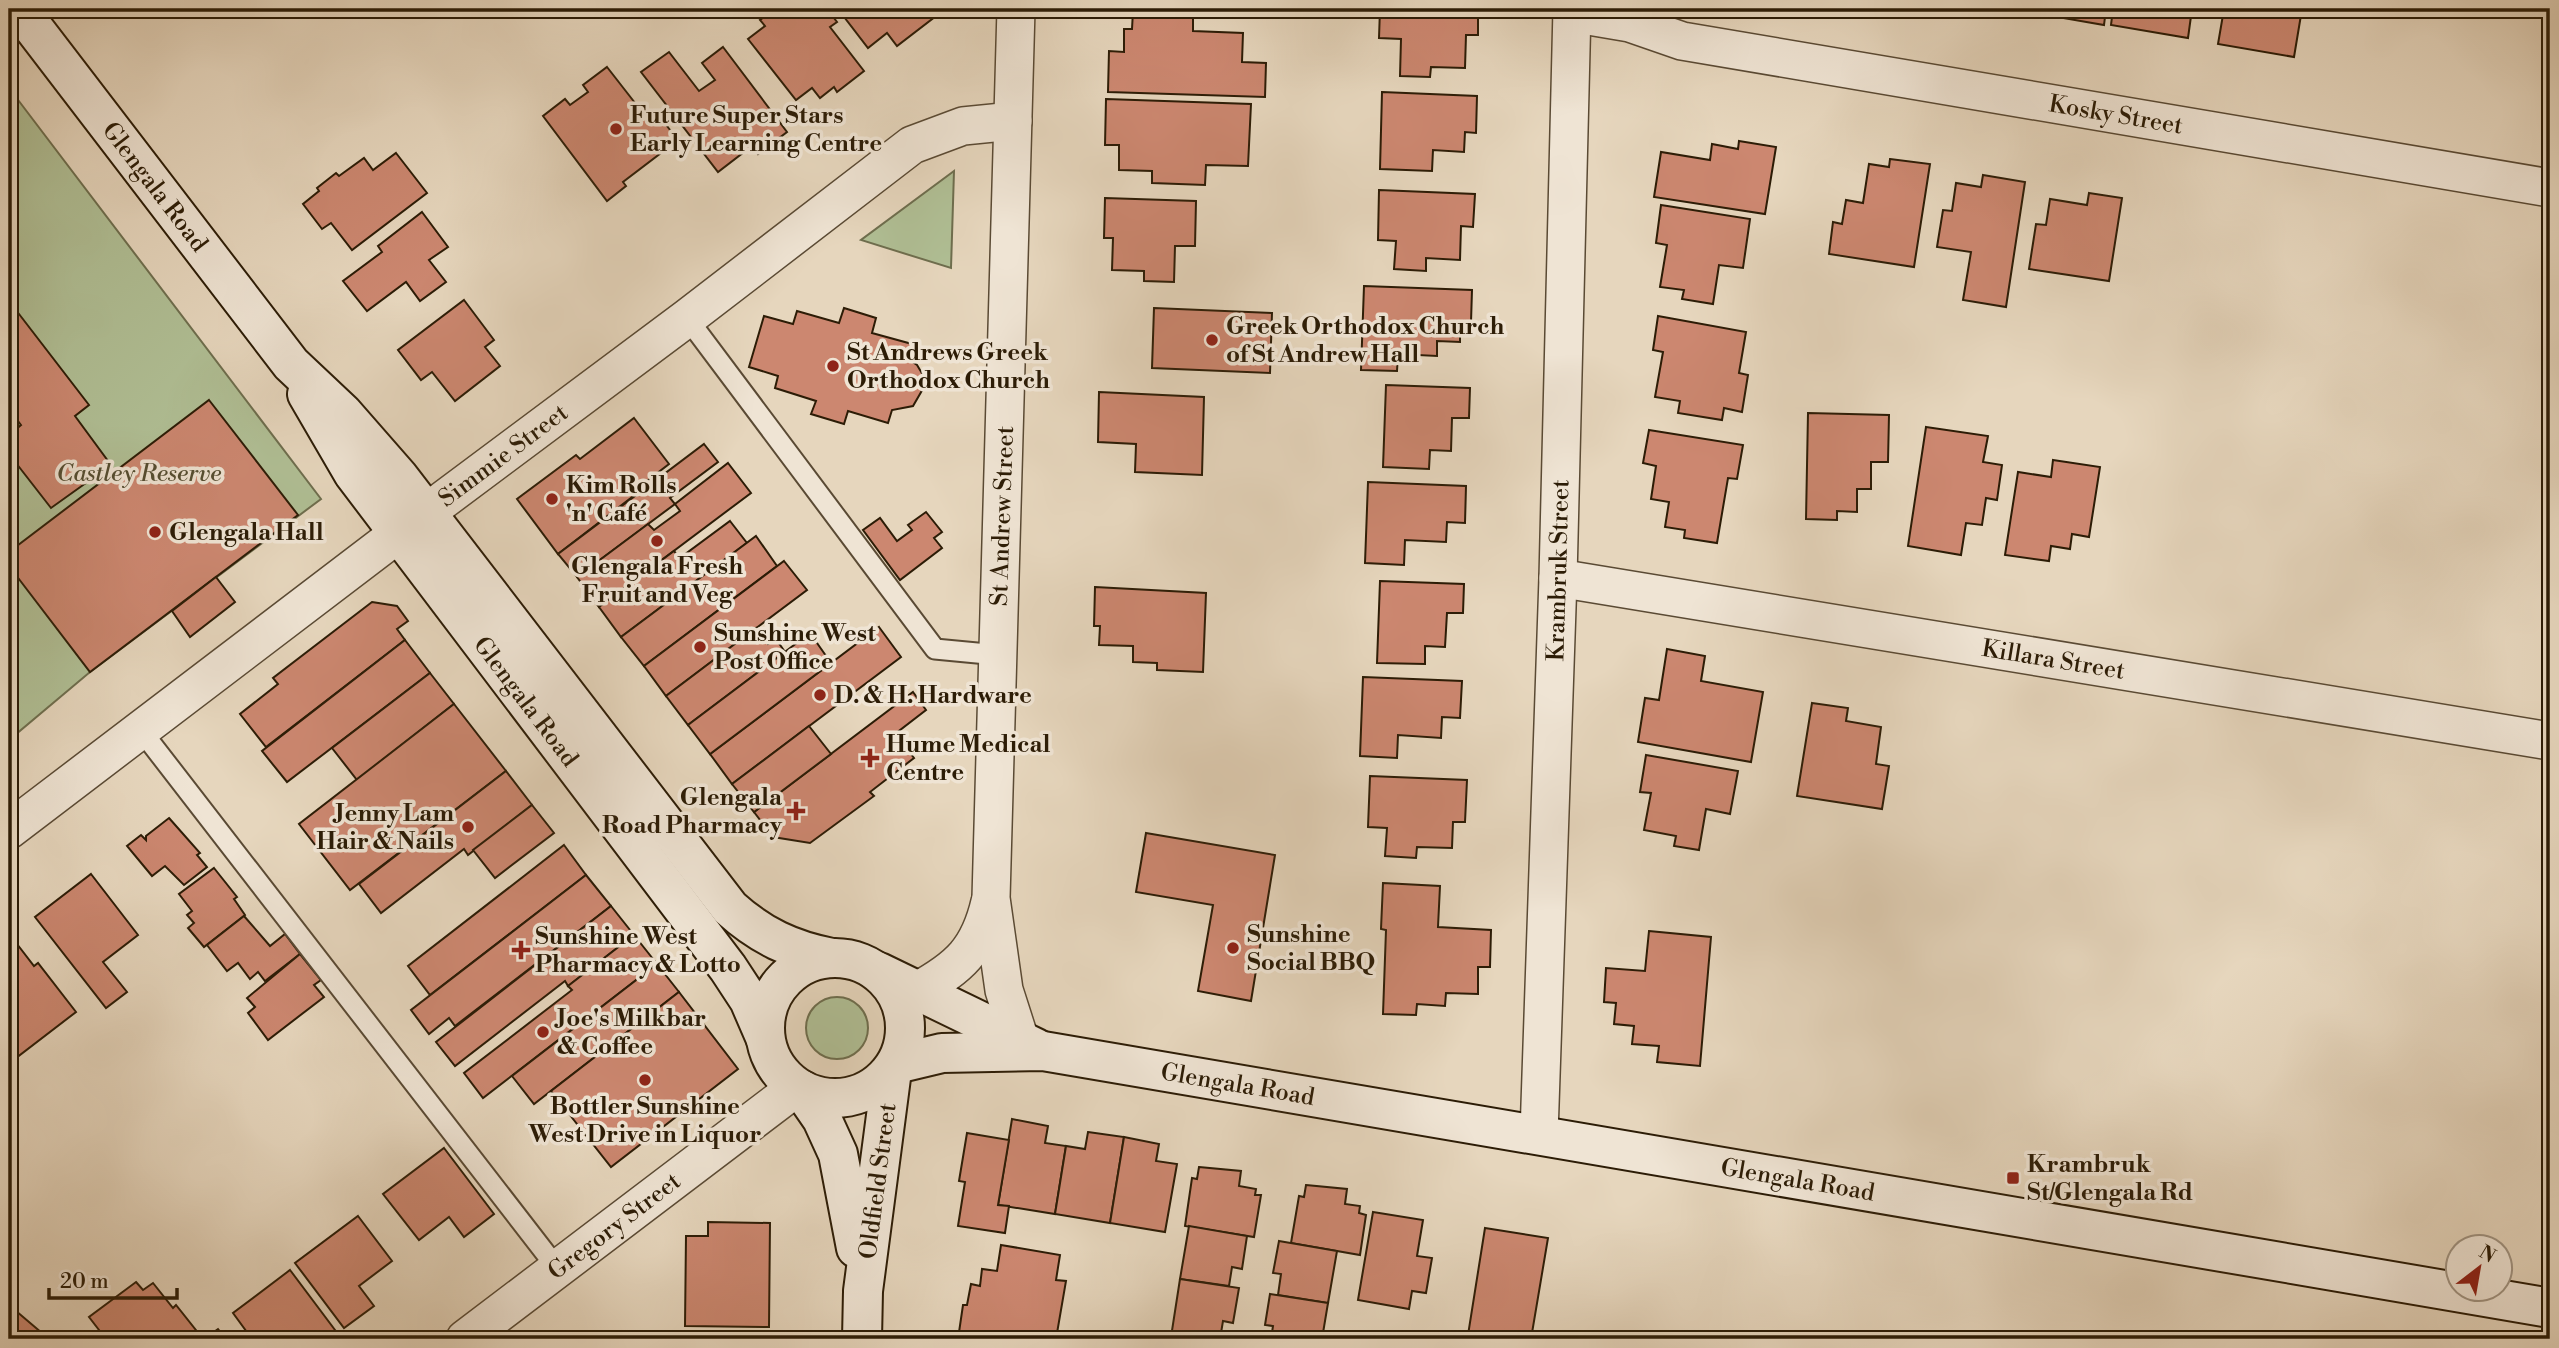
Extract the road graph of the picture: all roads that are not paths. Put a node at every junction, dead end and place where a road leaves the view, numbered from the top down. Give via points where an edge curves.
1 (19, 9) edge
2 (1016, 9) edge
3 (1572, 20) edge
4 (1013, 121) junction
5 (2550, 188) edge
6 (687, 318) junction
7 (412, 523) junction
8 (1558, 578) junction
9 (998, 655) junction
10 (141, 729) junction
11 (2550, 741) edge
12 (9, 830) edge
13 (991, 898) junction
14 (850, 962) junction
15 (916, 991) junction
16 (765, 1037) junction
17 (1032, 1045) junction
18 (894, 1067) junction
19 (799, 1088) junction
20 (1539, 1134) junction
21 (557, 1268) junction
22 (863, 1292) junction
23 (2550, 1308) edge
24 (465, 1339) edge
25 (862, 1339) edge

1 - 7 street, Glengala Road via 291,364 371,442
2 - 4 street, St Andrew Street
3 - 5 street, Kosky Street via 1629,43 1682,41
3 - 8 street, Krambruk Street
4 - 6 street, Simmie Street via 962,126 912,145
4 - 9 street, St Andrew Street
6 - 7 street, Simmie Street
6 - 9 lane via 935,649
7 - 10 street, Simmie Street
7 - 14 street, Glengala Road via 730,908 781,944
7 - 16 street, Glengala Road via 728,968
8 - 11 street, Killara Street
8 - 20 street, Krambruk Street
9 - 13 street, St Andrew Street
10 - 12 street, Simmie Street
10 - 21 lane
13 - 15 street, St Andrew Street via 979,937 967,956
13 - 17 street, St Andrew Street via 1004,990
14 - 15 street, Glengala Road
14 - 16 street via 807,963 777,987 767,1011
14 - 18 street via 888,981 905,1015 905,1040
15 - 17 street, Glengala Road
16 - 19 street via 772,1060
17 - 18 street, Glengala Road via 942,1053
17 - 20 street, Glengala Road
18 - 19 street via 876,1086 856,1095 823,1097
18 - 22 street, Oldfield Street
19 - 21 street, Gregory Street
19 - 22 street, Oldfield Street via 822,1119 838,1154
20 - 23 street, Glengala Road
21 - 24 street, Gregory Street
22 - 25 street, Oldfield Street

